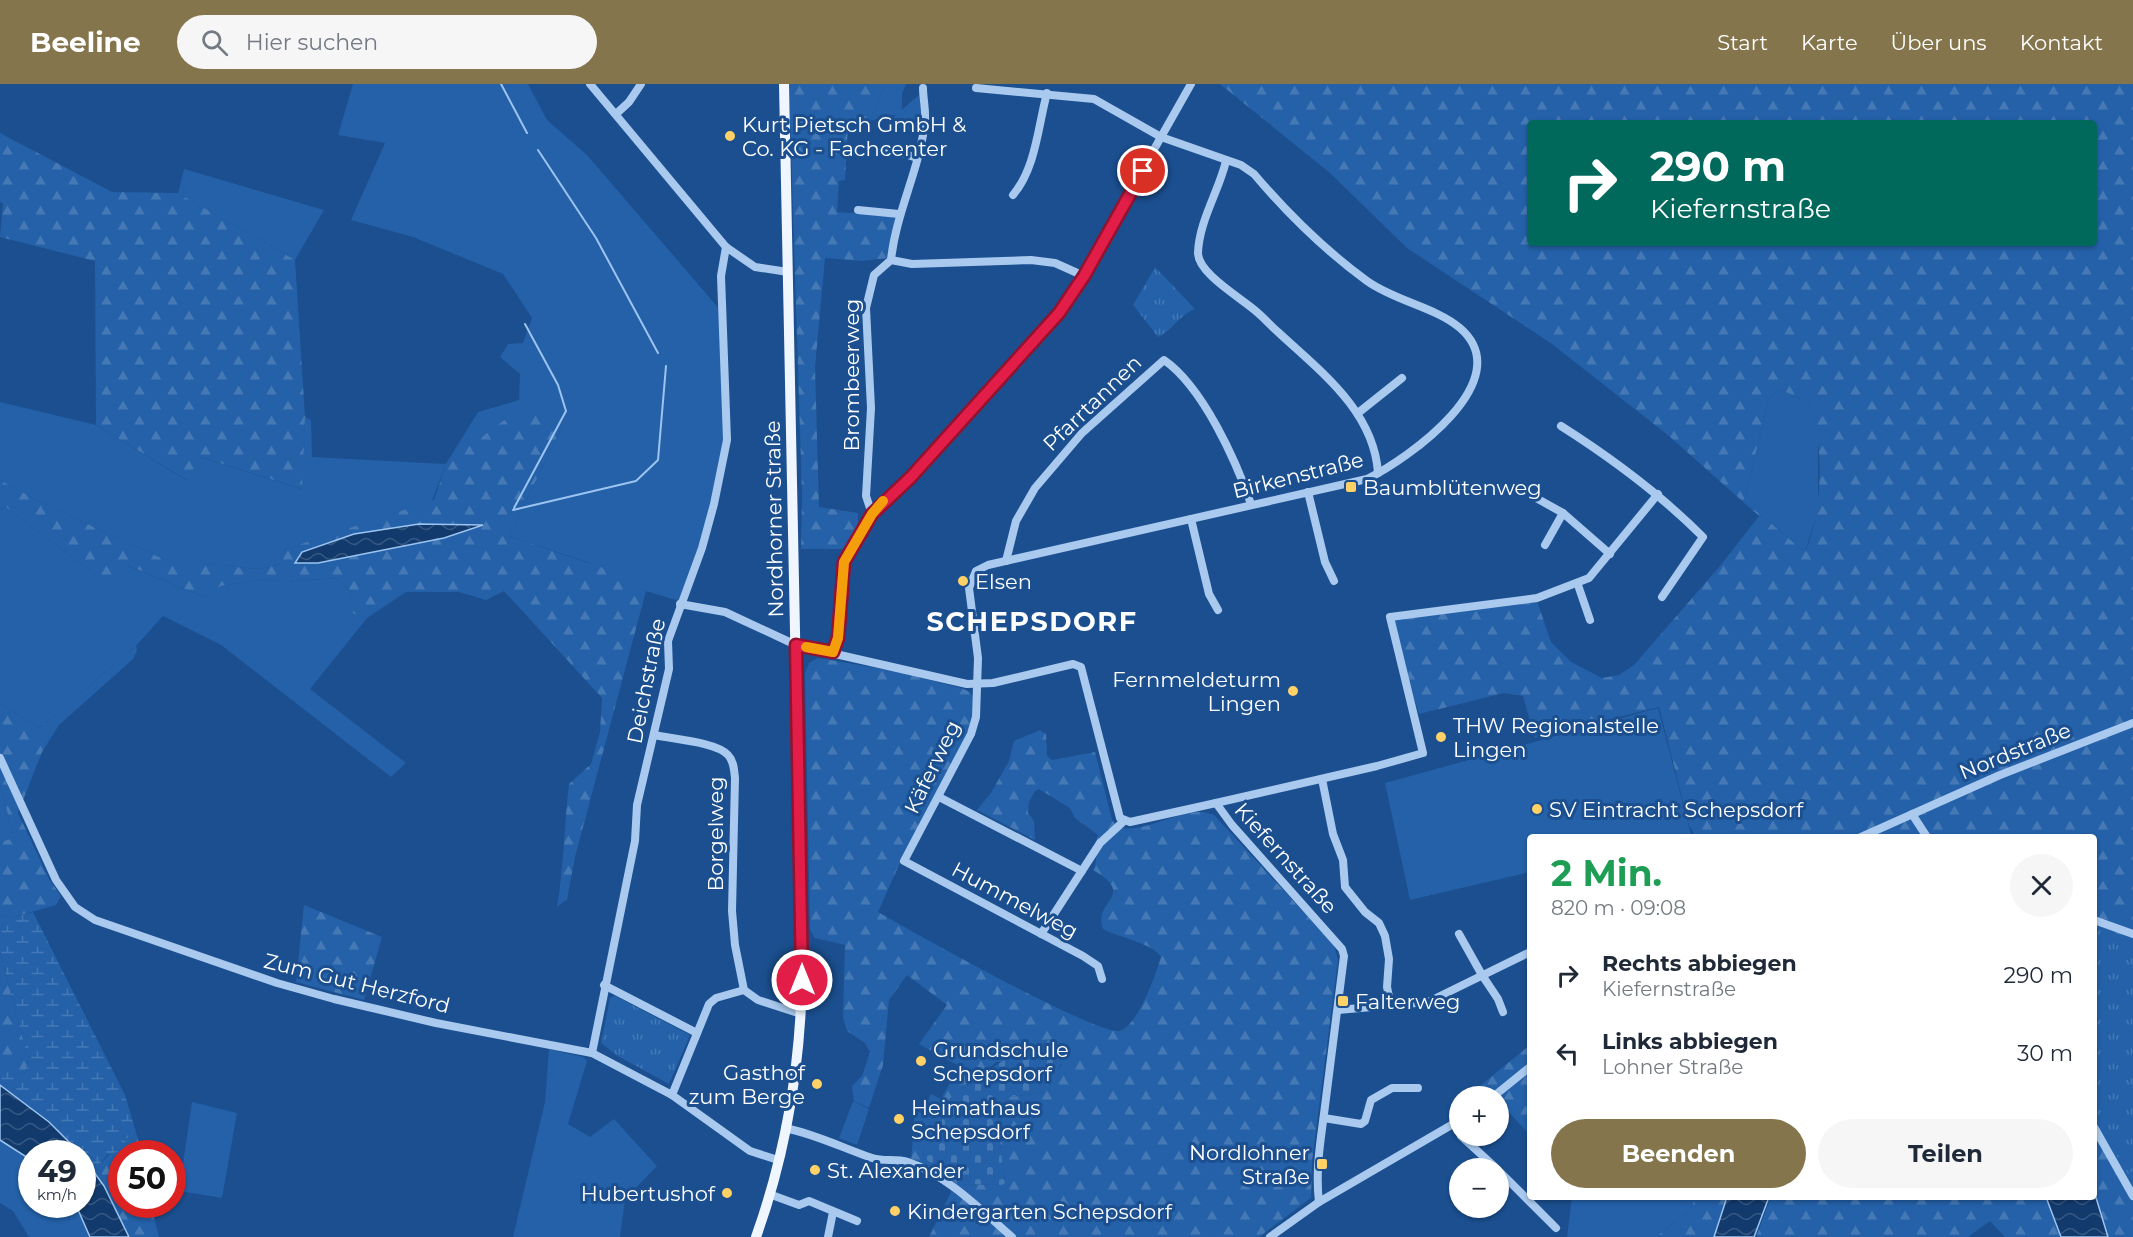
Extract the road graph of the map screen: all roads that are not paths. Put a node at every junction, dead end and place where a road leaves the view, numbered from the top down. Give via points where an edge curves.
1 (590, 84) edge
2 (641, 84) edge
3 (784, 84) edge
4 (1191, 84) edge
5 (923, 88) dead end
6 (976, 88) dead end
7 (1047, 93) junction
8 (616, 114) junction
9 (1161, 137) junction
10 (887, 148) dead end
11 (917, 158) junction
12 (1226, 161) junction
13 (1013, 195) dead end
14 (858, 210) dead end
15 (899, 214) junction
16 (726, 247) junction
17 (891, 260) junction
18 (788, 272) junction
19 (1084, 276) junction
20 (1402, 378) dead end
21 (1358, 413) junction
22 (1561, 426) dead end
23 (1378, 473) junction
24 (1520, 489) dead end
25 (1308, 492) junction
26 (1658, 494) junction
27 (1251, 504) junction
28 (1563, 513) junction
29 (872, 514) junction
30 (1191, 519) junction
31 (1545, 545) dead end
32 (1610, 554) junction
33 (1006, 561) junction
34 (1334, 581) dead end
35 (1578, 585) junction
36 (1662, 597) dead end
37 (680, 604) junction
38 (1218, 610) dead end
39 (1590, 620) dead end
40 (796, 645) junction
41 (833, 652) junction
42 (976, 685) junction
43 (2133, 723) edge
44 (654, 735) junction
45 (0, 758) edge
46 (1322, 779) junction
47 (939, 797) junction
48 (1216, 803) junction
49 (1912, 814) junction
50 (1124, 821) junction
51 (1870, 834) edge
52 (1925, 834) edge
53 (904, 861) joint
54 (1082, 871) junction
55 (2097, 921) edge
56 (1041, 934) junction
57 (1459, 934) dead end
58 (2133, 934) edge
59 (1527, 953) edge
60 (1482, 975) junction
61 (1102, 979) dead end
62 (604, 985) junction
63 (744, 990) junction
64 (1391, 1005) junction
65 (1338, 1010) junction
66 (1503, 1012) dead end
67 (801, 1014) junction
68 (697, 1033) junction
69 (592, 1053) junction
70 (1527, 1069) edge
71 (1506, 1086) edge
72 (1418, 1088) dead end
73 (672, 1095) junction
74 (1324, 1118) junction
75 (1449, 1127) edge
76 (785, 1128) junction
77 (2097, 1132) edge
78 (1472, 1146) edge
79 (1485, 1158) edge
80 (778, 1160) junction
81 (1509, 1181) edge
82 (769, 1194) junction
83 (2133, 1196) edge
84 (1527, 1199) edge
85 (1528, 1200) edge
86 (1319, 1202) junction
87 (833, 1212) junction
88 (857, 1221) dead end
89 (1556, 1228) dead end
90 (756, 1237) edge
91 (828, 1237) edge
92 (1012, 1237) edge
93 (1270, 1237) edge

1 - 8 street
2 - 8 street
3 - 18 main road, Nordhorner Straße
4 - 9 street
5 - 11 street via 925,119
6 - 7 street, Birkenstraße
7 - 9 street, Birkenstraße via 1094,99
7 - 13 street via 1039,133 1022,184
8 - 16 street
9 - 12 street, Birkenstraße
9 - 19 street
10 - 11 street
11 - 15 street
12 - 21 street via 1202,234 1200,263 1327,377
12 - 23 street, Birkenstraße via 1254,174 1368,282 1451,321 1470,341 1476,370 1461,404 1418,446
14 - 15 street
15 - 17 street
16 - 18 street via 755,267
16 - 37 street, Deichstraße via 721,276 727,440 695,571
17 - 19 street via 912,264 1031,260 1055,263
17 - 29 street, Brombeerweg via 874,275 866,308 871,408 866,496
18 - 40 main road, Nordhorner Straße
19 - 29 street via 1059,313 906,482
20 - 21 street
21 - 23 street via 1372,439
22 - 26 street
23 - 25 street, Birkenstraße
24 - 28 street
25 - 27 street, Birkenstraße
25 - 34 street via 1324,562
26 - 32 street
26 - 36 street via 1703,537
27 - 30 street, Birkenstraße
27 - 33 street, Pfarrtannen via 1213,421 1164,360 1082,433 1035,488 1016,521
28 - 31 street
28 - 32 street
29 - 41 street via 844,562 838,638
30 - 33 street, Birkenstraße
30 - 38 street via 1209,594
32 - 35 street via 1589,579
33 - 42 street, Birkenstraße via 976,571 971,579 969,597 978,658
35 - 39 street
35 - 46 street via 1537,598 1390,617 1423,753
37 - 40 street via 725,612
37 - 44 street, Deichstraße via 669,641 669,669
40 - 41 street
40 - 67 main road, Nordhorner Straße
41 - 42 street
42 - 47 street, Käferweg via 976,717 971,734
42 - 50 street via 1072,664 1081,667 1117,814
43 - 49 street, Nordstraße
44 - 62 street, Deichstraße
44 - 63 street, Borgelweg via 723,750 731,760 735,778 732,912
45 - 69 street, Zum Gut Herzford via 56,880 75,907 95,921 334,999
46 - 48 street
46 - 64 street via 1333,834 1343,860 1345,886 1379,923 1385,936
47 - 53 street, Käferweg
47 - 54 street
48 - 50 street, Kiefernstraße
48 - 65 street, Kiefernstraße via 1342,949
49 - 51 street, Nordstraße
49 - 52 street
50 - 54 street via 1100,843
53 - 56 street, Hummelweg
54 - 56 street
55 - 58 street
56 - 61 street, Hummelweg via 1098,966
57 - 60 street
59 - 60 street
60 - 64 street via 1428,1002
60 - 66 street
62 - 68 street
62 - 69 street, Deichstraße
63 - 67 street via 758,1000
63 - 68 street via 709,1004
64 - 65 street
65 - 74 street, Kiefernstraße
67 - 76 main road, Nordhorner Straße
68 - 73 street
69 - 73 street, Zum Gut Herzford
70 - 71 street
72 - 74 street via 1392,1088 1371,1100 1361,1124
73 - 80 street, Zum Gut Herzford via 750,1151
74 - 86 street, Kiefernstraße via 1316,1180
75 - 86 street
76 - 80 main road, Nordhorner Straße
76 - 92 street via 876,1159 895,1158 915,1165 946,1184
77 - 83 street
78 - 79 street
80 - 82 main road, Nordhorner Straße
81 - 84 street
82 - 87 street via 799,1205 809,1201
82 - 90 main road, Nordhorner Straße
85 - 89 street
86 - 93 street
87 - 88 street
87 - 91 street

